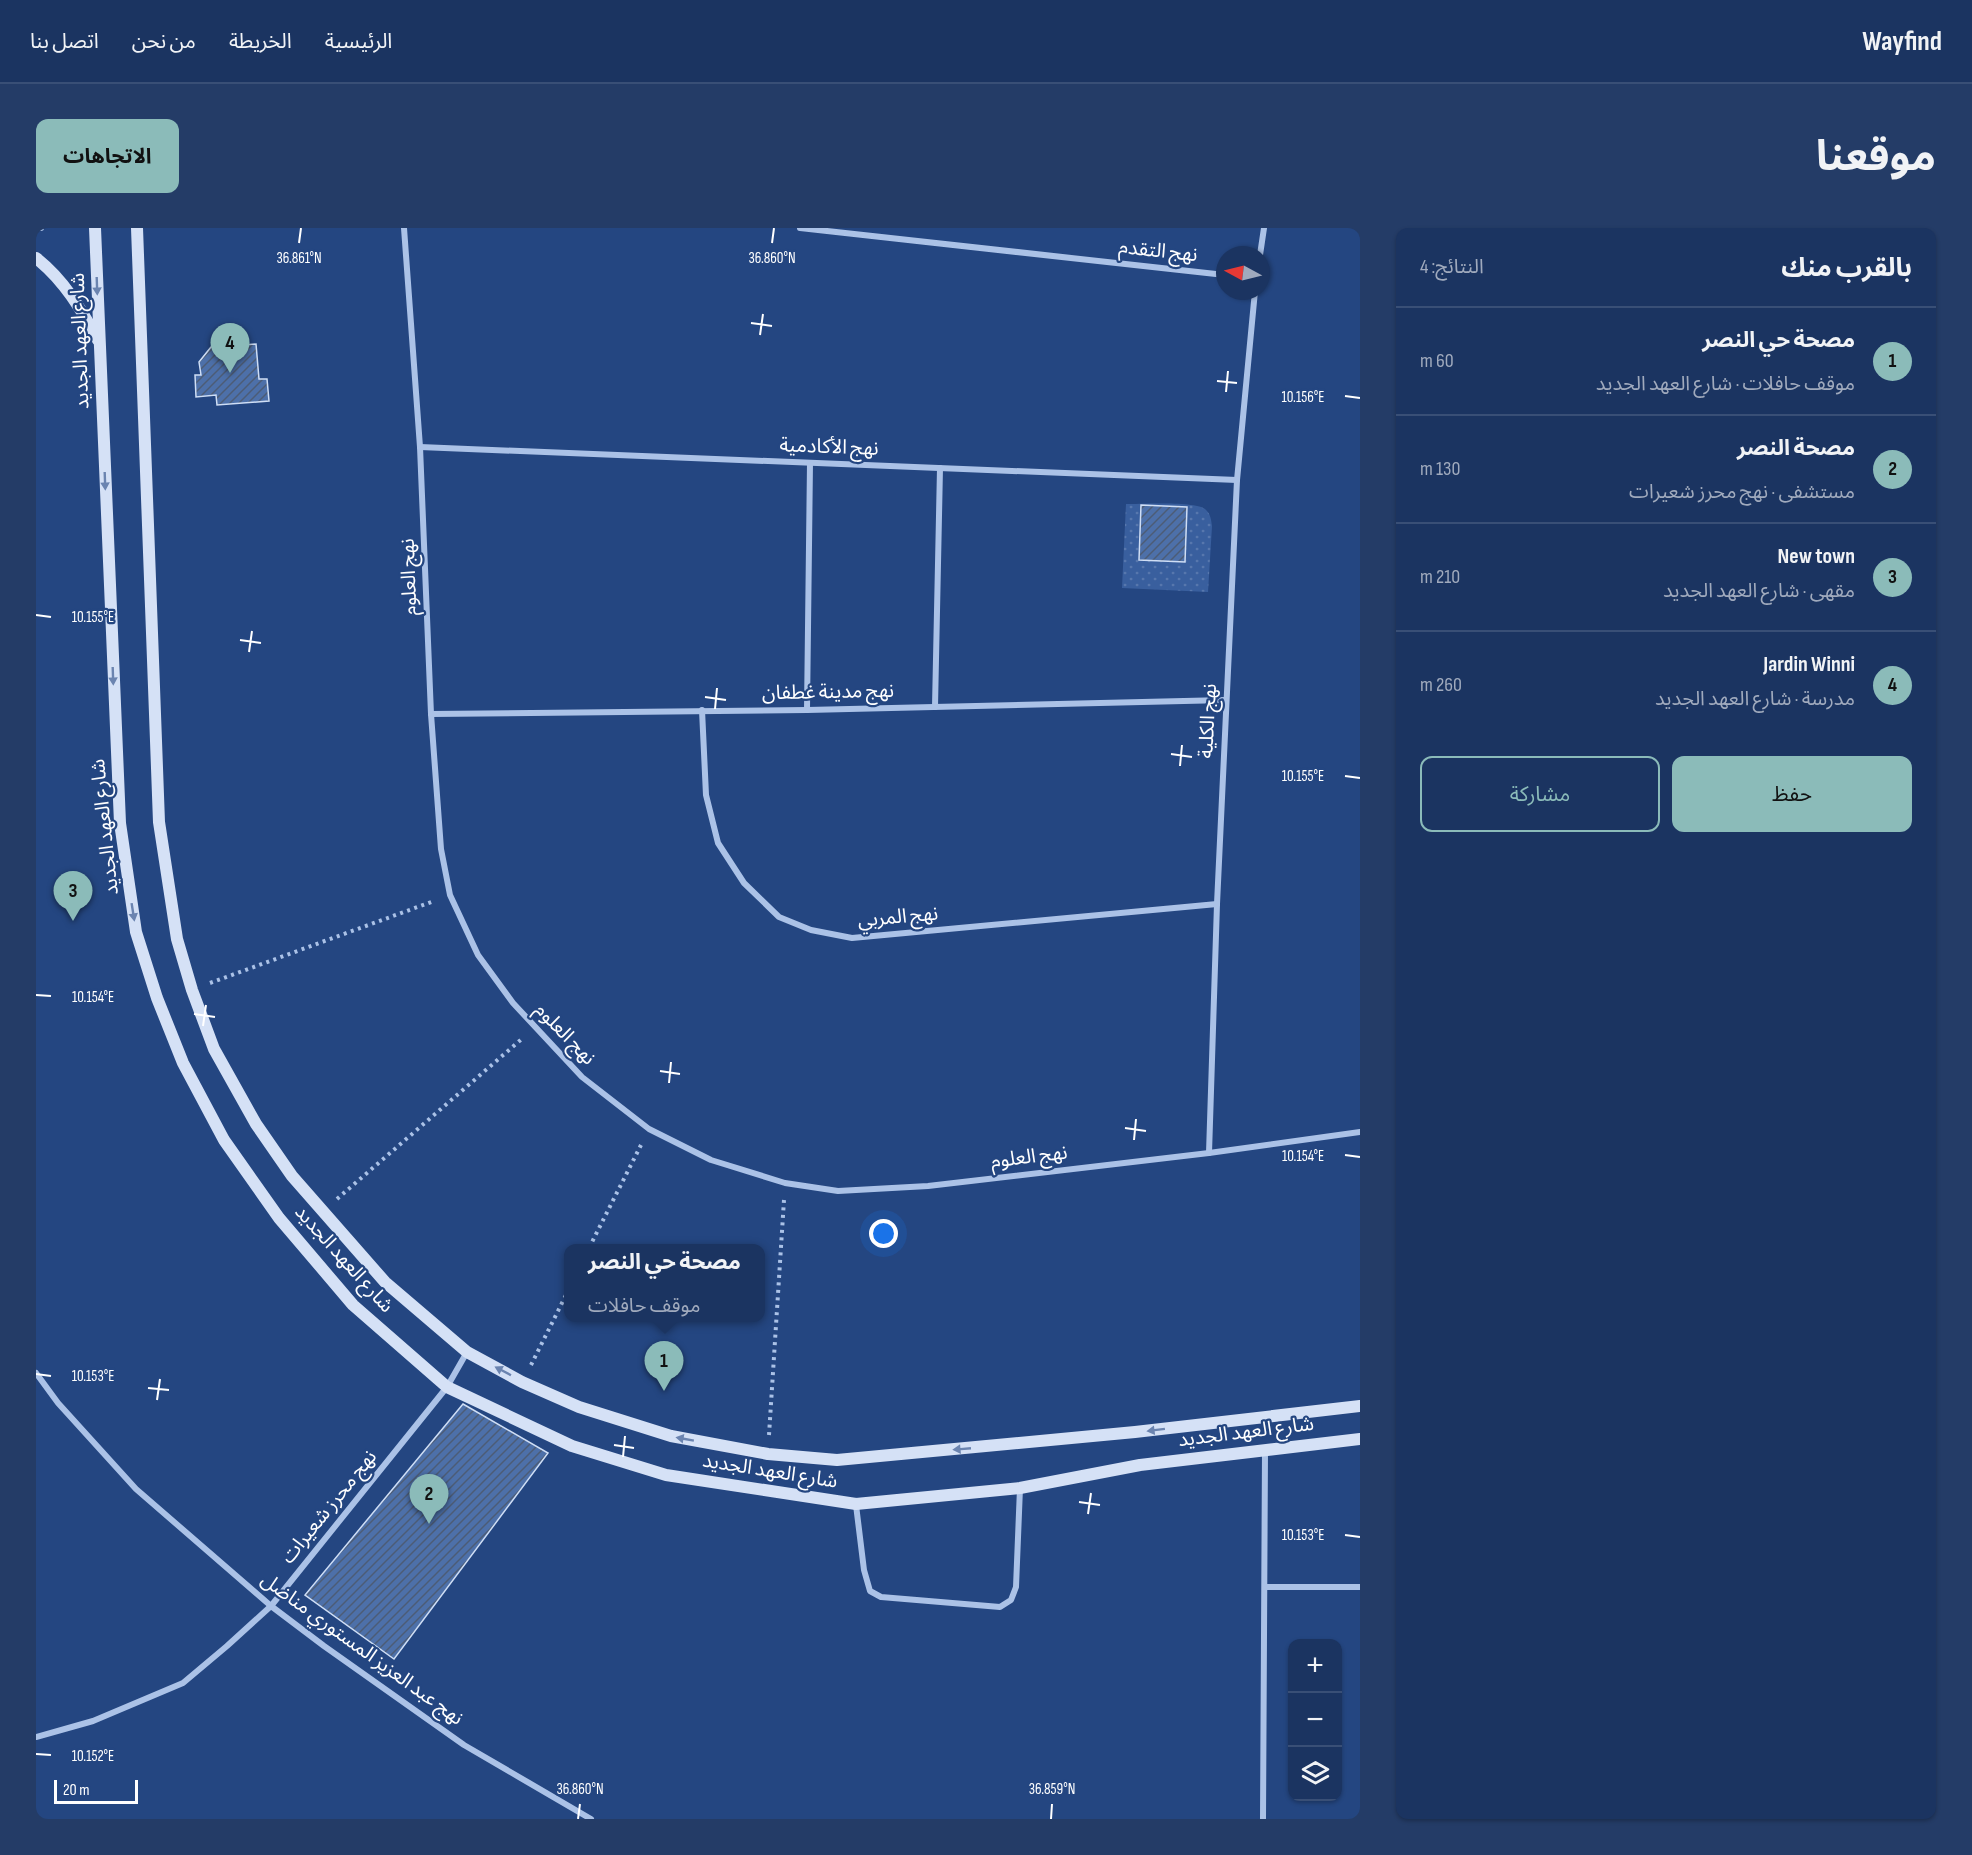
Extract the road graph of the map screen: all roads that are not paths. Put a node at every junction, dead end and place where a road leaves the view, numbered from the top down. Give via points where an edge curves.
1 (36, 228) edge
2 (41, 228) edge
3 (95, 228) edge
4 (137, 228) edge
5 (404, 228) edge
6 (800, 228) edge
7 (1264, 228) edge
8 (1261, 246) edge
9 (36, 258) edge
10 (1216, 274) edge
11 (1254, 300) edge
12 (100, 344) junction
13 (420, 447) junction
14 (810, 463) junction
15 (940, 468) junction
16 (1237, 480) junction
17 (1226, 700) junction
18 (935, 707) junction
19 (702, 710) junction
20 (807, 710) junction
21 (431, 714) junction
22 (1217, 904) junction
23 (1360, 1132) edge
24 (1209, 1153) junction
25 (467, 1352) junction
26 (36, 1373) edge
27 (447, 1387) junction
28 (1360, 1406) edge
29 (1360, 1438) edge
30 (1265, 1450) junction
31 (1020, 1488) junction
32 (856, 1504) junction
33 (1265, 1587) junction
34 (1360, 1587) edge
35 (271, 1606) junction
36 (36, 1737) edge
37 (591, 1819) edge
38 (1263, 1819) edge

1 - 2 street
3 -> 12 main road, شارع العهد الجديد
4 - 25 main road, شارع العهد الجديد via 159,822 177,939 214,1049 256,1124 292,1176 385,1282
5 - 13 street, نهج العلوم
6 - 10 street, نهج التقدم
7 - 8 street
9 - 12 main road via 53,272 81,308
11 - 16 street, نهج الكلية
12 -> 27 main road, شارع العهد الجديد via 120,823 136,932 157,998 183,1063 224,1140 279,1218 353,1305
13 - 14 street, نهج الأكادمية
13 - 21 street, نهج العلوم
14 - 15 street, نهج الأكادمية
14 - 20 street
15 - 16 street, نهج الأكادمية
15 - 18 street
16 - 17 street, نهج الكلية
17 - 18 street, نهج مدينة غطفان
17 - 22 street, نهج الكلية
18 - 20 street, نهج مدينة غطفان
19 - 20 street, نهج مدينة غطفان
19 - 21 street, نهج مدينة غطفان
19 - 22 street, نهج المربي via 706,795 718,843 744,883 779,916 811,930 852,938
21 - 24 street, نهج العلوم via 441,849 450,895 478,955 513,1003 582,1077 649,1129 711,1160 785,1183 838,1191 928,1186
22 - 24 street, نهج الكلية
23 - 24 street, نهج العلوم
25 - 27 street, نهج محرز شعيرات
28 -> 25 main road, شارع العهد الجديد via 837,1460 768,1454 670,1436 579,1407
26 - 35 street, نهج عبد العزيز المستوري مناضل via 136,1489
27 - 32 main road, شارع العهد الجديد via 572,1446 666,1475
27 - 35 street, نهج محرز شعيرات
29 - 30 main road, شارع العهد الجديد
30 - 31 main road, شارع العهد الجديد via 1140,1465
30 - 33 street
31 - 32 main road, شارع العهد الجديد
31 - 32 street via 1016,1587 1011,1600 1000,1607 881,1597 870,1591
33 - 34 street
33 - 38 street
35 - 36 street, نهج محرز شعيرات via 183,1683 93,1721
35 - 37 street, نهج عبد العزيز المستوري مناضل via 464,1745

